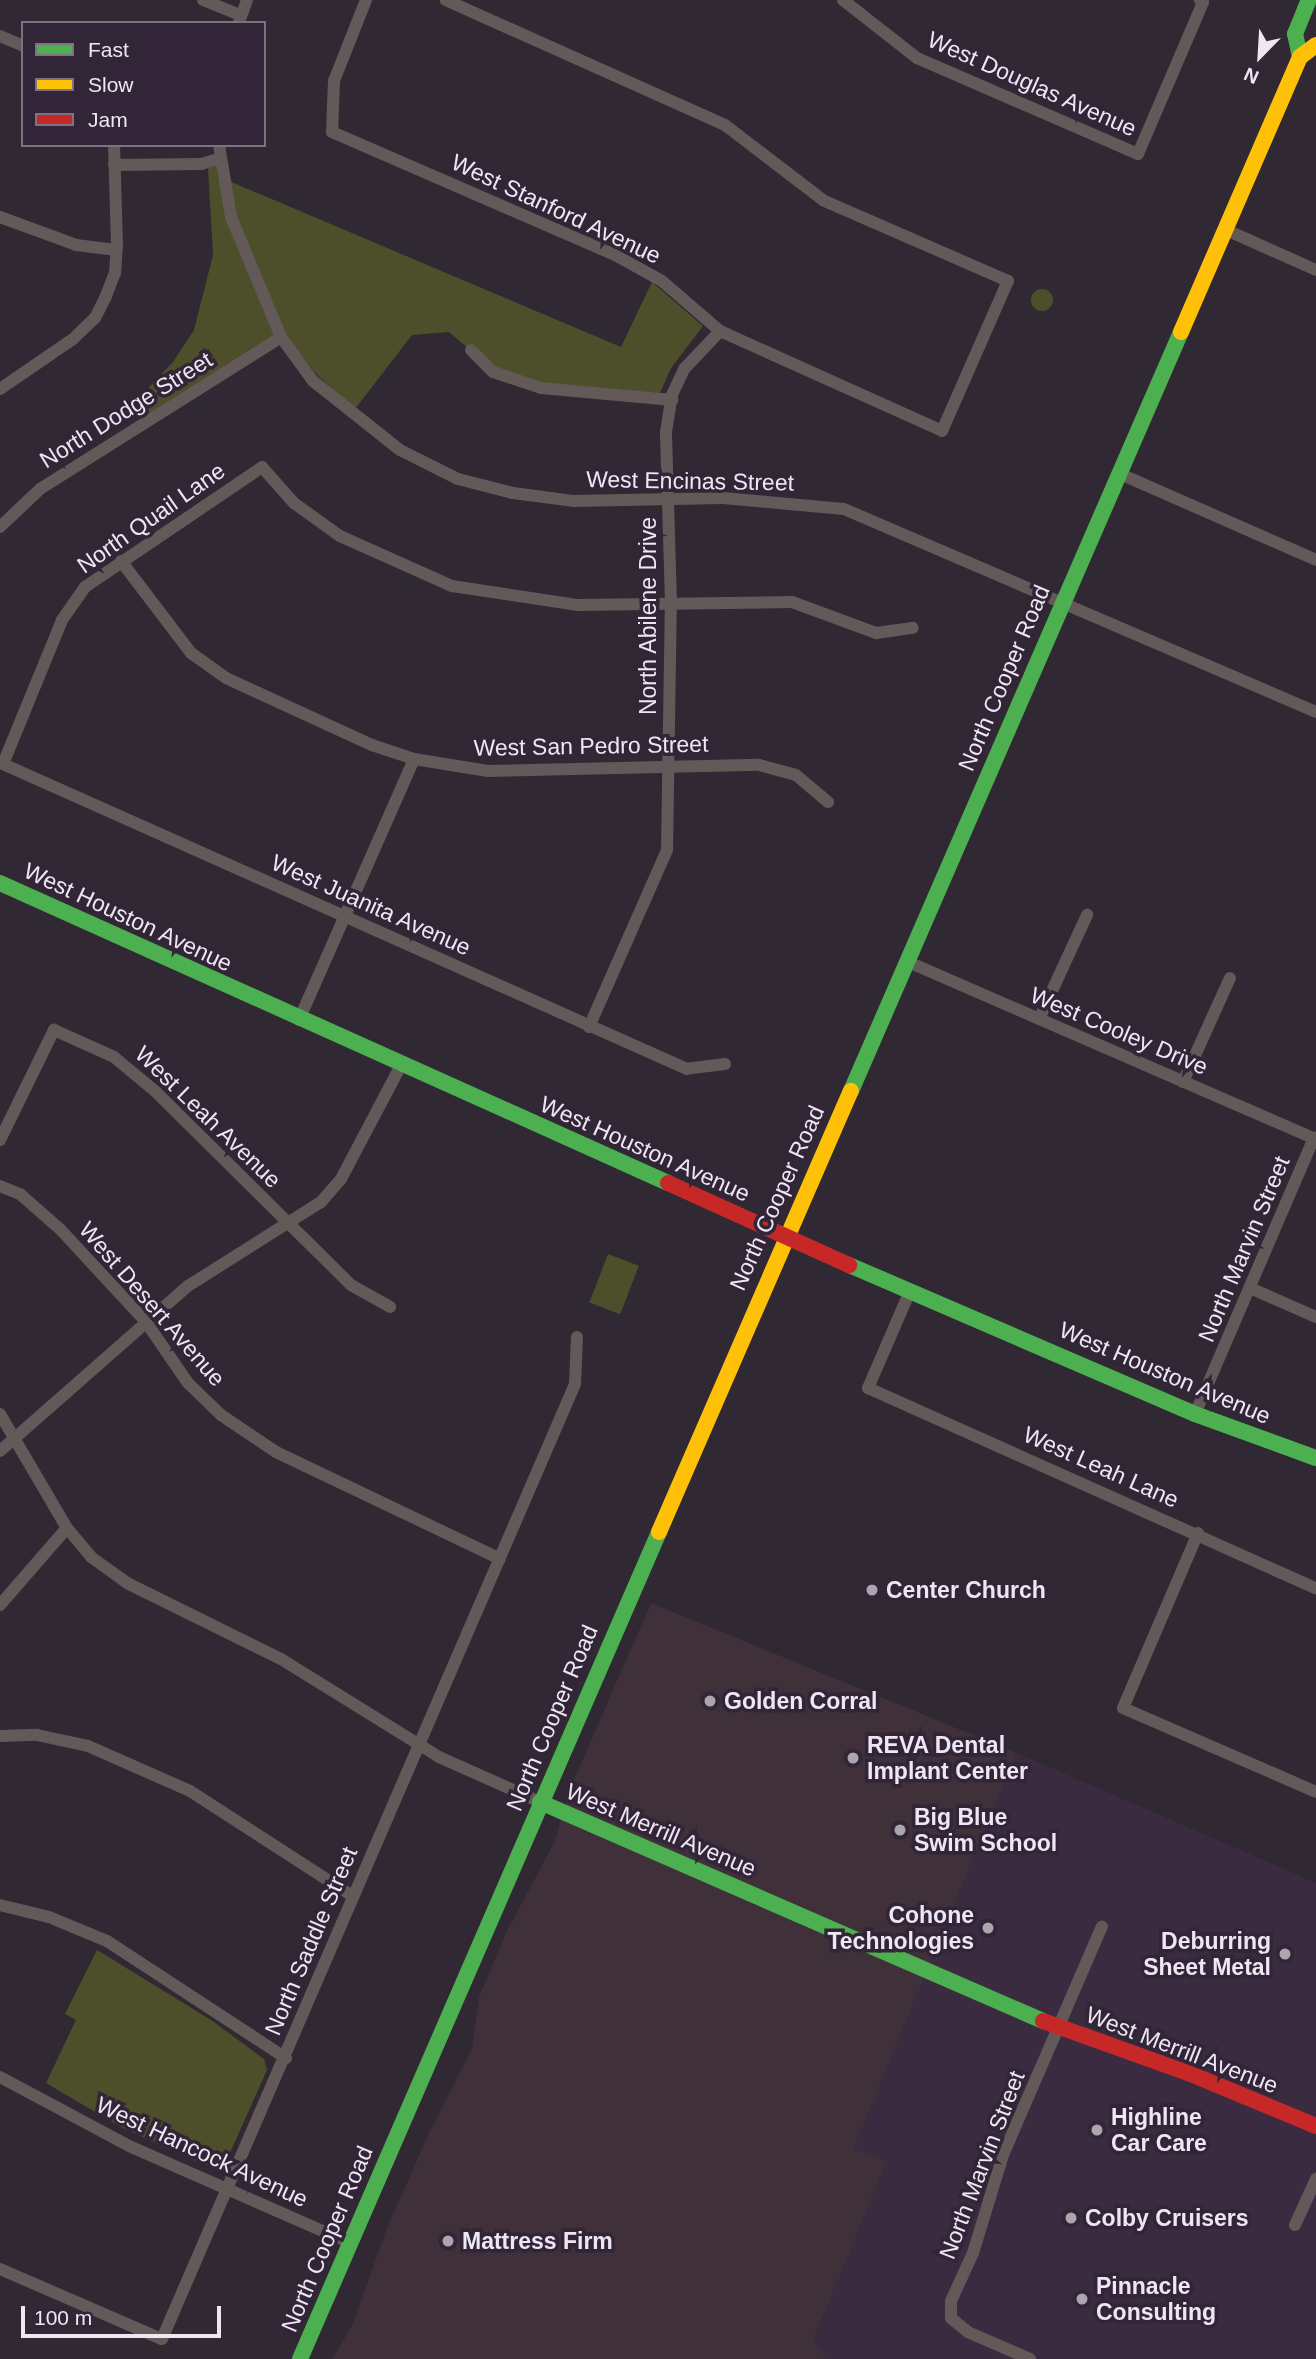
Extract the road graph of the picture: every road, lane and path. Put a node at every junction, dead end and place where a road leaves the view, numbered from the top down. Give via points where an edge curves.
1 (203, 0) edge
2 (247, 0) edge
3 (366, 0) edge
4 (446, 0) edge
5 (843, 0) edge
6 (1309, 0) edge
7 (1201, 1) edge
8 (239, 19) edge
9 (0, 36) edge
10 (21, 45) edge
11 (1316, 45) edge
12 (1300, 57) junction
13 (114, 147) edge
14 (219, 147) edge
15 (219, 159) junction
16 (114, 165) junction
17 (0, 217) edge
18 (1224, 229) junction
19 (116, 250) junction
20 (1316, 270) edge
21 (720, 331) junction
22 (281, 337) junction
23 (471, 350) dead end
24 (0, 388) edge
25 (672, 400) junction
26 (1118, 473) junction
27 (668, 499) junction
28 (0, 527) edge
29 (1316, 560) edge
30 (121, 561) junction
31 (1062, 601) junction
32 (671, 603) junction
33 (913, 628) dead end
34 (1316, 712) edge
35 (414, 759) junction
36 (3, 764) joint
37 (670, 766) junction
38 (828, 802) dead end
39 (0, 883) edge
40 (1087, 915) dead end
41 (347, 917) junction
42 (906, 961) junction
43 (1230, 978) dead end
44 (1039, 1019) junction
45 (299, 1020) junction
46 (589, 1027) junction
47 (725, 1064) dead end
48 (401, 1065) junction
49 (1183, 1082) junction
50 (1315, 1139) edge
51 (0, 1140) edge
52 (0, 1186) edge
53 (290, 1225) junction
54 (786, 1237) junction
55 (1250, 1288) junction
56 (910, 1291) junction
57 (390, 1307) dead end
58 (1316, 1317) edge
59 (146, 1322) junction
60 (577, 1337) dead end
61 (0, 1414) edge
62 (1195, 1414) junction
63 (15, 1438) junction
64 (0, 1451) edge
65 (1316, 1458) edge
66 (67, 1528) junction
67 (1198, 1533) junction
68 (500, 1559) junction
69 (1316, 1588) edge
70 (0, 1605) edge
71 (0, 1736) edge
72 (417, 1745) junction
73 (1316, 1792) edge
74 (540, 1802) junction
75 (352, 1896) junction
76 (0, 1905) edge
77 (1102, 1926) dead end
78 (1060, 2028) junction
79 (286, 2058) junction
80 (0, 2077) edge
81 (1316, 2126) edge
82 (1316, 2179) edge
83 (229, 2188) junction
84 (1295, 2225) dead end
85 (350, 2243) junction
86 (0, 2269) edge
87 (300, 2359) edge
88 (1030, 2359) edge

1 - 8 street
2 - 8 street
3 - 21 street, West Stanford Avenue via 334,80 332,132 617,256 662,281
4 - 21 street, West Stanford Avenue via 725,125 823,200 1008,281 942,431
5 - 7 street, West Douglas Avenue via 917,58 1138,154
6 - 12 main road, North Cooper Road via 1295,34
9 - 10 street
11 - 12 main road, North Cooper Road
12 - 18 main road, North Cooper Road
13 - 16 street
14 - 15 street, West Encinas Street
15 - 16 street via 201,164
15 - 22 street, West Encinas Street via 247,264
16 - 19 street
17 - 19 street via 76,245
18 - 20 street
18 - 26 main road, North Cooper Road
19 - 24 street via 115,273 95,318 73,339
21 - 25 street, North Abilene Drive via 684,369
22 - 27 street, West Encinas Street via 313,381 353,416 400,450 458,479 573,501
22 - 28 street, North Dodge Street via 40,489
23 - 25 street via 493,372 541,388
25 - 27 street, North Abilene Drive via 666,432
26 - 29 street
26 - 31 main road, North Cooper Road
27 - 31 street, West Encinas Street via 771,500 844,509
27 - 32 street, North Abilene Drive
30 - 32 street, North Quail Lane via 262,467 294,503 340,536 452,586 577,605
30 - 35 street, West San Pedro Street via 184,645 226,678 372,745
30 - 36 street, North Quail Lane via 85,587 62,620
31 - 34 street, West Encinas Street
31 - 42 main road, North Cooper Road
32 - 33 street via 792,602 876,633
32 - 37 street, North Abilene Drive
35 - 37 street, West San Pedro Street via 488,771
35 - 41 street
36 - 41 street, West Juanita Avenue
37 - 38 street, West San Pedro Street via 759,765 796,775
37 - 46 street, North Abilene Drive via 667,850
39 - 45 main road, West Houston Avenue
40 - 44 street
41 - 45 street
41 - 46 street, West Juanita Avenue
42 - 44 street, West Cooley Drive
42 - 54 main road, North Cooper Road
43 - 49 street
44 - 49 street, West Cooley Drive
45 - 48 main road, West Houston Avenue
46 - 47 street, West Juanita Avenue via 687,1069
48 - 53 street via 341,1179
48 - 54 main road, West Houston Avenue
49 - 50 street, West Cooley Drive
50 - 55 street, North Marvin Street
51 - 53 street, West Leah Avenue via 54,1030 114,1057 156,1092
52 - 59 street, West Desert Avenue via 20,1194 60,1229
53 - 57 street, West Leah Avenue via 351,1285
53 - 59 street via 188,1286
54 - 56 main road, West Houston Avenue
54 - 74 main road, North Cooper Road
55 - 58 street
55 - 62 street, North Marvin Street
56 - 62 main road, West Houston Avenue
56 - 67 street, West Leah Lane via 868,1388
59 - 63 street
59 - 68 street, West Desert Avenue via 188,1383 221,1415 276,1452
60 - 68 street, North Saddle Street via 575,1384
61 - 63 street, West Merrill Avenue
62 - 65 main road, West Houston Avenue
63 - 64 street
63 - 66 street, West Merrill Avenue
66 - 70 street
66 - 72 street, West Merrill Avenue via 91,1557 127,1583 281,1659
67 - 69 street, West Leah Lane
67 - 73 street via 1123,1708
68 - 72 street, North Saddle Street
71 - 75 street via 37,1735 88,1746 177,1786
72 - 74 street, West Merrill Avenue
72 - 75 street, North Saddle Street
74 - 78 main road, West Merrill Avenue
74 - 85 main road, North Cooper Road
75 - 79 street, North Saddle Street
76 - 79 street via 49,1917 107,1941
77 - 78 street, North Marvin Street
78 - 81 main road, West Merrill Avenue via 1191,2074
78 - 88 street, North Marvin Street via 1003,2155 973,2253 951,2301 951,2318 968,2332
79 - 83 street, North Saddle Street
80 - 83 street, West Hancock Avenue via 130,2146
82 - 84 street
83 - 85 street, West Hancock Avenue
83 - 86 street, North Saddle Street via 162,2339
85 - 87 main road, North Cooper Road

